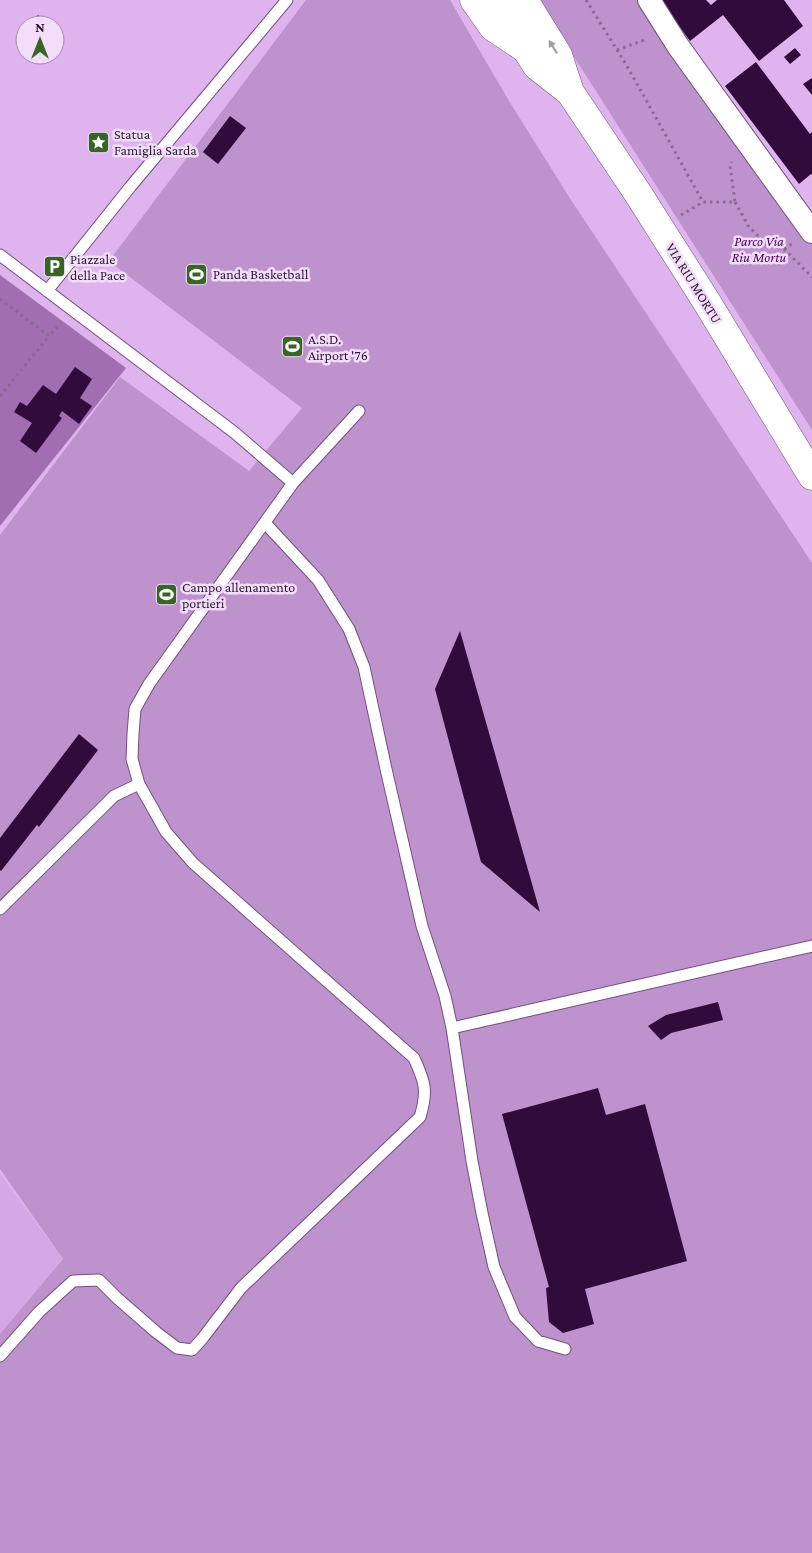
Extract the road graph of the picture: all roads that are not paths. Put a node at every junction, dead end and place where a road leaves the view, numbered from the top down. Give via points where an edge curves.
1 (287, 0) edge
2 (474, 0) edge
3 (494, 0) edge
4 (524, 0) edge
5 (649, 0) edge
6 (526, 50) junction
7 (570, 92) junction
8 (806, 236) edge
9 (0, 255) edge
10 (47, 291) junction
11 (360, 411) dead end
12 (812, 476) edge
13 (293, 483) junction
14 (265, 523) junction
15 (139, 784) junction
16 (0, 909) edge
17 (812, 946) edge
18 (452, 1028) junction
19 (565, 1349) dead end
20 (0, 1356) edge

1 - 10 lane
2 - 6 main road, VIA RIU MORTU via 493,27
3 - 6 main road, VIA RIU MORTU
7 -> 4 main road, VIA RIU MORTU via 558,55
5 - 8 street via 752,150
6 - 7 main road, VIA RIU MORTU via 537,66
7 - 12 main road, VIA RIU MORTU via 708,304
9 - 10 lane
10 - 13 lane via 235,433
11 - 13 lane
13 - 14 lane
14 - 15 lane via 149,684 135,709 132,759
14 - 18 lane via 318,580 349,629 364,667 422,926
15 - 16 lane via 114,796
15 - 20 lane via 166,832 193,863 414,1058 424,1079 425,1099 420,1117 241,1288 192,1350 177,1348 99,1280 73,1281 39,1312
17 - 18 lane
18 - 19 lane via 472,1161 494,1267 515,1317 538,1341

